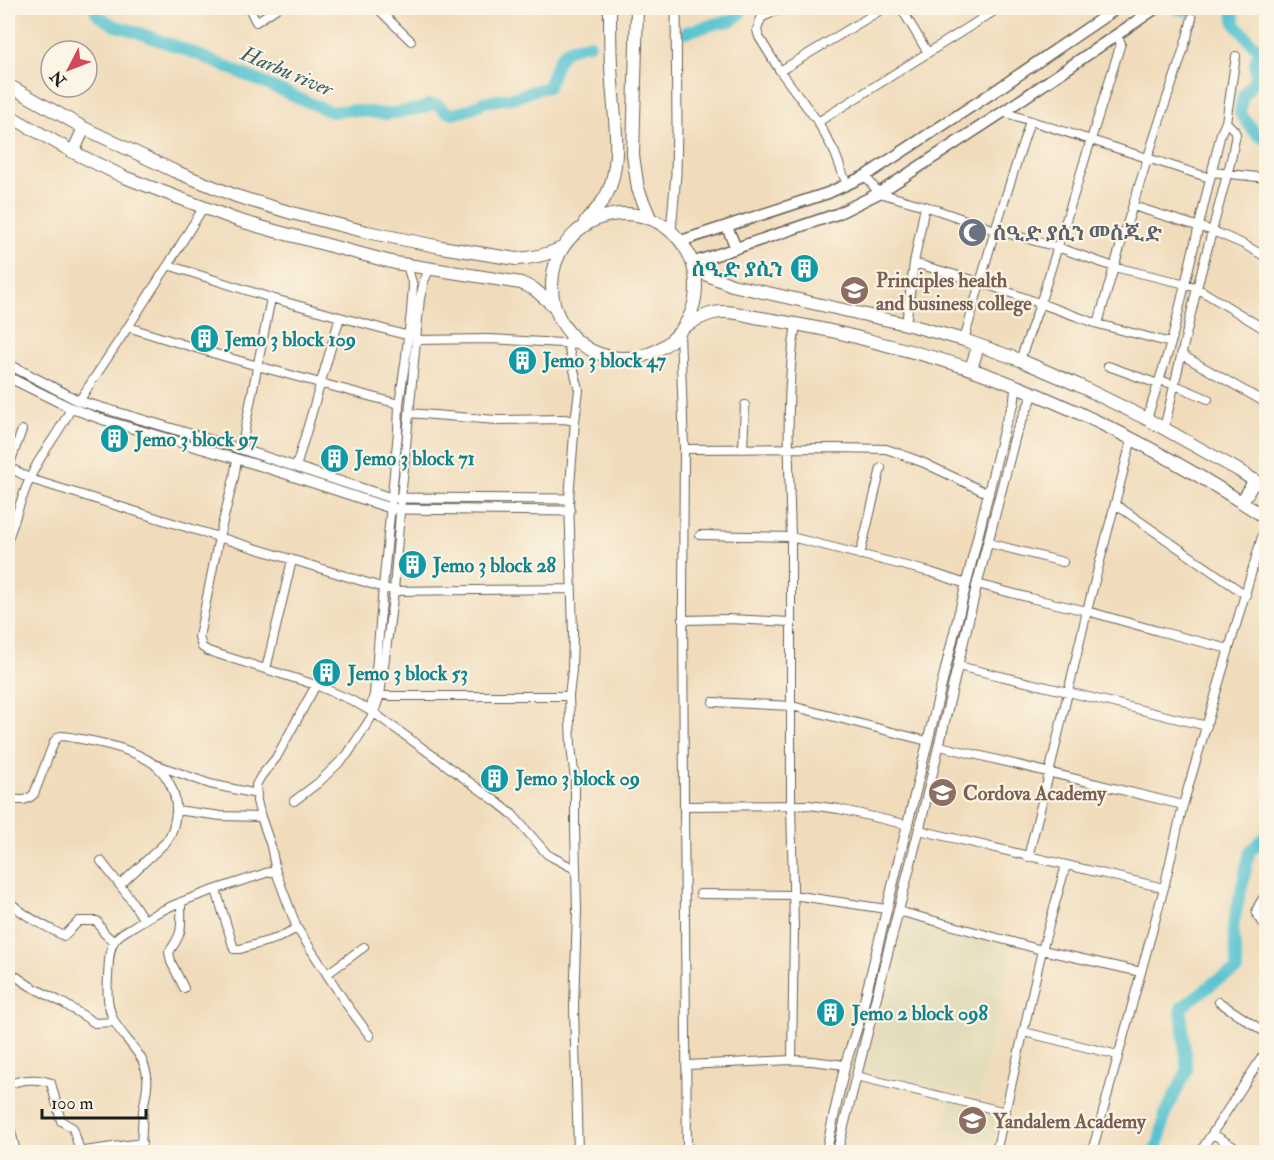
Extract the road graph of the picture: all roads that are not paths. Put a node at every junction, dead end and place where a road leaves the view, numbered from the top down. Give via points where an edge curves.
1 (249, 8) edge
2 (277, 8) edge
3 (377, 8) edge
4 (610, 8) edge
5 (637, 8) edge
6 (676, 8) edge
7 (782, 8) edge
8 (884, 8) edge
9 (901, 8) edge
10 (999, 8) edge
11 (1117, 8) edge
12 (1156, 8) edge
13 (1192, 18) dead end
14 (1116, 35) junction
15 (411, 41) dead end
16 (928, 53) junction
17 (1236, 56) dead end
18 (780, 71) junction
19 (8, 85) edge
20 (1003, 112) junction
21 (8, 115) edge
22 (1030, 121) junction
23 (818, 122) junction
24 (1226, 122) junction
25 (84, 128) junction
26 (1090, 140) junction
27 (73, 152) junction
28 (1149, 159) junction
29 (1228, 174) junction
30 (1211, 175) junction
31 (865, 176) junction
32 (1266, 178) edge
33 (847, 185) junction
34 (879, 193) junction
35 (925, 206) junction
36 (1133, 206) junction
37 (202, 208) junction
38 (650, 218) junction
39 (1199, 226) junction
40 (727, 227) junction
41 (579, 229) junction
42 (995, 230) junction
43 (671, 231) junction
44 (1213, 231) junction
45 (367, 232) junction
46 (681, 242) junction
47 (1057, 247) junction
48 (562, 248) junction
49 (736, 248) junction
50 (362, 254) junction
51 (1266, 257) edge
52 (914, 263) junction
53 (168, 265) junction
54 (407, 265) junction
55 (693, 267) junction
56 (1114, 267) junction
57 (430, 268) junction
58 (980, 282) junction
59 (1186, 284) junction
60 (1197, 288) junction
61 (271, 298) junction
62 (1040, 304) junction
63 (555, 307) junction
64 (339, 317) junction
65 (796, 323) junction
66 (906, 324) junction
67 (1098, 324) junction
68 (128, 327) junction
69 (682, 329) junction
70 (1266, 330) edge
71 (413, 338) junction
72 (964, 340) junction
73 (567, 342) junction
74 (1171, 343) junction
75 (581, 344) junction
76 (978, 346) junction
77 (1182, 355) junction
78 (1020, 360) junction
79 (8, 364) edge
80 (410, 364) junction
81 (256, 365) junction
82 (1108, 366) dead end
83 (971, 369) junction
84 (8, 377) edge
85 (1159, 382) junction
86 (320, 384) junction
87 (1175, 385) junction
88 (1016, 386) junction
89 (1034, 393) junction
90 (1208, 399) dead end
91 (79, 401) junction
92 (1266, 403) edge
93 (399, 404) junction
94 (745, 405) dead end
95 (71, 408) junction
96 (106, 410) junction
97 (409, 413) junction
98 (1147, 419) junction
99 (104, 420) junction
100 (575, 421) junction
101 (1164, 429) junction
102 (22, 430) dead end
103 (398, 432) junction
104 (407, 433) junction
105 (1132, 438) junction
106 (241, 449) junction
107 (684, 449) junction
108 (743, 449) junction
109 (788, 449) junction
110 (237, 459) junction
111 (262, 461) junction
112 (8, 466) edge
113 (296, 467) junction
114 (881, 468) dead end
115 (30, 479) junction
116 (1255, 480) junction
117 (1266, 488) edge
118 (989, 494) junction
119 (569, 500) junction
120 (1242, 502) junction
121 (395, 504) junction
122 (1115, 504) junction
123 (570, 511) junction
124 (1266, 518) edge
125 (1266, 523) edge
126 (980, 528) junction
127 (991, 530) junction
128 (700, 535) dead end
129 (219, 537) junction
130 (791, 537) junction
131 (8, 538) edge
132 (988, 543) junction
133 (860, 555) junction
134 (8, 557) edge
135 (292, 560) junction
136 (1063, 562) dead end
137 (8, 579) edge
138 (966, 584) junction
139 (977, 584) junction
140 (383, 588) junction
141 (571, 589) junction
142 (394, 591) junction
143 (1245, 595) junction
144 (1087, 611) junction
145 (684, 620) junction
146 (791, 622) junction
147 (1229, 649) junction
148 (958, 666) junction
149 (266, 669) junction
150 (316, 685) junction
151 (1068, 692) junction
152 (377, 695) junction
153 (569, 696) junction
154 (712, 702) dead end
155 (792, 706) junction
156 (372, 714) junction
157 (1207, 726) junction
158 (927, 741) junction
159 (940, 746) junction
160 (154, 764) junction
161 (922, 766) junction
162 (934, 769) junction
163 (1049, 774) junction
164 (256, 794) junction
165 (13, 799) dead end
166 (294, 801) dead end
167 (791, 804) junction
168 (1183, 805) junction
169 (684, 806) junction
170 (176, 810) junction
171 (261, 817) junction
172 (908, 825) junction
173 (919, 830) junction
174 (1028, 857) junction
175 (101, 861) dead end
176 (1066, 865) junction
177 (575, 869) junction
178 (276, 872) junction
179 (120, 885) junction
180 (1164, 888) junction
181 (216, 890) junction
182 (700, 894) dead end
183 (1266, 894) edge
184 (793, 895) junction
185 (8, 900) edge
186 (180, 902) junction
187 (886, 909) junction
188 (898, 911) junction
189 (144, 920) junction
190 (1266, 925) edge
191 (297, 928) junction
192 (114, 942) junction
193 (364, 947) dead end
194 (1042, 950) junction
195 (8, 971) edge
196 (1141, 972) junction
197 (327, 974) junction
198 (184, 988) dead end
199 (1219, 1002) dead end
200 (865, 1021) junction
201 (115, 1022) junction
202 (1024, 1032) junction
203 (1266, 1034) edge
204 (370, 1036) dead end
205 (1266, 1051) edge
206 (1118, 1054) junction
207 (792, 1060) junction
208 (687, 1065) junction
209 (845, 1065) junction
210 (856, 1076) junction
211 (8, 1085) edge
212 (1006, 1112) junction
213 (8, 1119) edge
214 (1212, 1134) junction
215 (142, 1143) junction
216 (16, 1152) edge
217 (78, 1152) edge
218 (140, 1152) edge
219 (578, 1152) edge
220 (687, 1152) edge
221 (826, 1152) edge
222 (837, 1152) edge
223 (996, 1152) edge
224 (1092, 1152) edge
225 (1200, 1152) edge
226 (1242, 1152) edge

1 - 2 street via 256,22
3 - 15 street
4 - 41 main road via 615,166 604,201
5 - 38 main road via 633,155 638,189
6 - 43 street via 677,125
7 - 18 street via 761,18 757,30
8 - 18 street
9 - 16 street
10 - 16 street
11 - 31 main road
12 - 14 main road
13 - 28 street
14 - 20 main road
14 - 26 street via 1121,43
16 - 23 street
17 - 24 street
18 - 23 street
19 - 25 main road
20 - 22 street
20 - 34 main road
21 - 27 main road
22 - 26 street
22 - 42 street
23 - 33 street
24 - 29 street via 1236,134
24 - 30 street
25 - 27 main road
25 - 45 main road via 236,196
26 - 28 street
26 - 47 street
27 - 37 main road
28 - 30 street
28 - 36 street
29 - 30 street
29 - 32 street
29 - 44 street
30 - 39 street
31 - 33 main road
31 - 34 street
33 - 40 main road
34 - 35 street
34 - 49 main road via 837,214
35 - 42 street
35 - 52 street
36 - 39 street
36 - 56 street
37 - 50 main road
37 - 53 street
38 - 41 main road via 625,214 601,217
38 - 43 main road
39 - 44 street
39 - 59 street
40 - 46 main road
40 - 49 main road
41 - 48 main road
42 - 47 street
42 - 58 street
43 - 46 main road
44 - 51 street
44 - 60 street
45 - 48 main road via 516,259 546,256
45 - 50 main road
46 - 55 main road
47 - 56 street
47 - 62 street
48 - 63 main road via 553,271
49 - 55 main road
50 - 54 main road
52 - 58 street
52 - 66 street
53 - 61 street
53 - 68 street
54 - 57 main road
54 - 71 street via 413,286
55 - 66 main road via 732,285
55 - 69 main road via 693,308
56 - 59 street
56 - 67 street
57 - 63 main road via 529,286
57 - 71 street
58 - 62 street
58 - 72 street
59 - 60 street
59 - 74 street
60 - 70 street
60 - 77 street
61 - 64 street
61 - 81 street
62 - 67 street
62 - 78 street
63 - 75 main road via 561,321
64 - 71 street
64 - 86 street
65 - 69 main road via 732,312 715,313
65 - 83 main road
65 - 109 street
66 - 72 main road
67 - 74 street
68 - 81 street
68 - 91 street
69 - 75 main road via 659,350 633,358 606,356
69 - 107 street
71 - 73 street
71 - 80 street
72 - 76 main road
73 - 75 street
73 - 100 street via 578,384
74 - 85 street
76 - 78 main road
76 - 83 main road
77 - 87 street
77 - 92 street
78 - 98 main road
79 - 91 street
80 - 93 street
80 - 97 street
81 - 86 street
81 - 106 street
82 - 85 street
83 - 88 main road
84 - 95 street
85 - 87 street
85 - 98 street
86 - 93 street
86 - 113 street
87 - 90 street
87 - 101 street
88 - 89 main road
88 - 118 street
89 - 105 main road
89 - 127 street via 1016,433
91 - 96 street
93 - 103 street
94 - 108 street
95 - 99 street
95 - 115 street
96 - 99 street
96 - 106 street
97 - 100 street
97 - 104 street
98 - 101 main road
99 - 110 street
100 - 119 street
101 - 116 main road
102 - 112 street
103 - 104 street
103 - 121 street
104 - 121 street
105 - 120 main road
105 - 122 street
106 - 111 street
107 - 108 street
107 - 145 street
108 - 109 street
109 - 118 street via 886,449
109 - 130 street
110 - 111 street
110 - 129 street
111 - 113 street
111 - 121 street
112 - 115 street
113 - 121 street
114 - 133 street
115 - 129 street
115 - 131 street
116 - 117 main road
116 - 120 main road
118 - 126 street
119 - 121 street
119 - 123 street
120 - 124 main road
121 - 123 street
121 - 140 street
121 - 142 street
122 - 143 street
122 - 144 street
123 - 141 street
125 - 143 street
126 - 127 street
126 - 138 street
127 - 132 street
128 - 130 street
129 - 135 street
129 - 149 street via 200,642 208,651
130 - 133 street
130 - 146 street
132 - 136 street
132 - 139 street
133 - 138 street
134 - 137 street
135 - 140 street
135 - 149 street
138 - 158 street
139 - 144 street
139 - 148 street
140 - 142 street
140 - 152 street
141 - 142 street
141 - 153 street
142 - 152 street
143 - 147 street
144 - 147 street
144 - 151 street
145 - 146 street
145 - 169 street
146 - 155 street
147 - 157 street
148 - 151 street
148 - 159 street
149 - 150 street
150 - 156 street
150 - 164 street via 276,758 256,785
151 - 157 street
151 - 163 street
152 - 153 street
152 - 156 street
153 - 177 street via 575,780
154 - 155 street
155 - 158 street
155 - 167 street
156 - 166 street via 347,755
156 - 177 street via 497,802 547,854
157 - 168 street
158 - 161 street
159 - 162 street
159 - 163 street
160 - 164 street via 210,784
160 - 165 street via 114,746 62,736 54,742 34,794 22,801
160 - 170 street via 166,776 175,795
161 - 162 street
161 - 172 street
162 - 173 street
163 - 168 street
163 - 174 street
164 - 171 street
167 - 169 street
167 - 172 street via 839,809
167 - 184 street
168 - 180 street
169 - 208 street
170 - 171 street
170 - 179 street via 170,837
171 - 178 street
172 - 187 street
173 - 174 street
173 - 188 street
174 - 176 street
175 - 179 street
176 - 180 street
176 - 194 street
177 - 219 street
178 - 181 street
178 - 191 street
179 - 189 street
180 - 196 street
181 - 186 street
181 - 191 street via 236,950
182 - 184 street
183 - 190 street via 1257,916
184 - 187 street
184 - 207 street
185 - 192 street via 27,916 64,936 79,921 97,921
186 - 189 street
186 - 198 street via 181,931 169,952
187 - 200 street
188 - 194 street
188 - 200 street
189 - 192 street
191 - 197 street
192 - 201 street via 107,998
193 - 197 street
194 - 196 street
194 - 202 street
195 - 201 street via 95,1023
196 - 206 street
197 - 204 street
199 - 203 street
200 - 209 street
200 - 210 street
201 - 215 street via 141,1059 147,1076
202 - 206 street
202 - 212 street
205 - 214 street
206 - 224 street
207 - 208 street
207 - 209 street
208 - 220 street
209 - 221 street
210 - 212 street
210 - 222 street
211 - 217 street via 21,1080 51,1083 62,1121 72,1127
212 - 223 street
213 - 216 street
214 - 225 street
214 - 226 street
215 - 217 street
215 - 218 street

